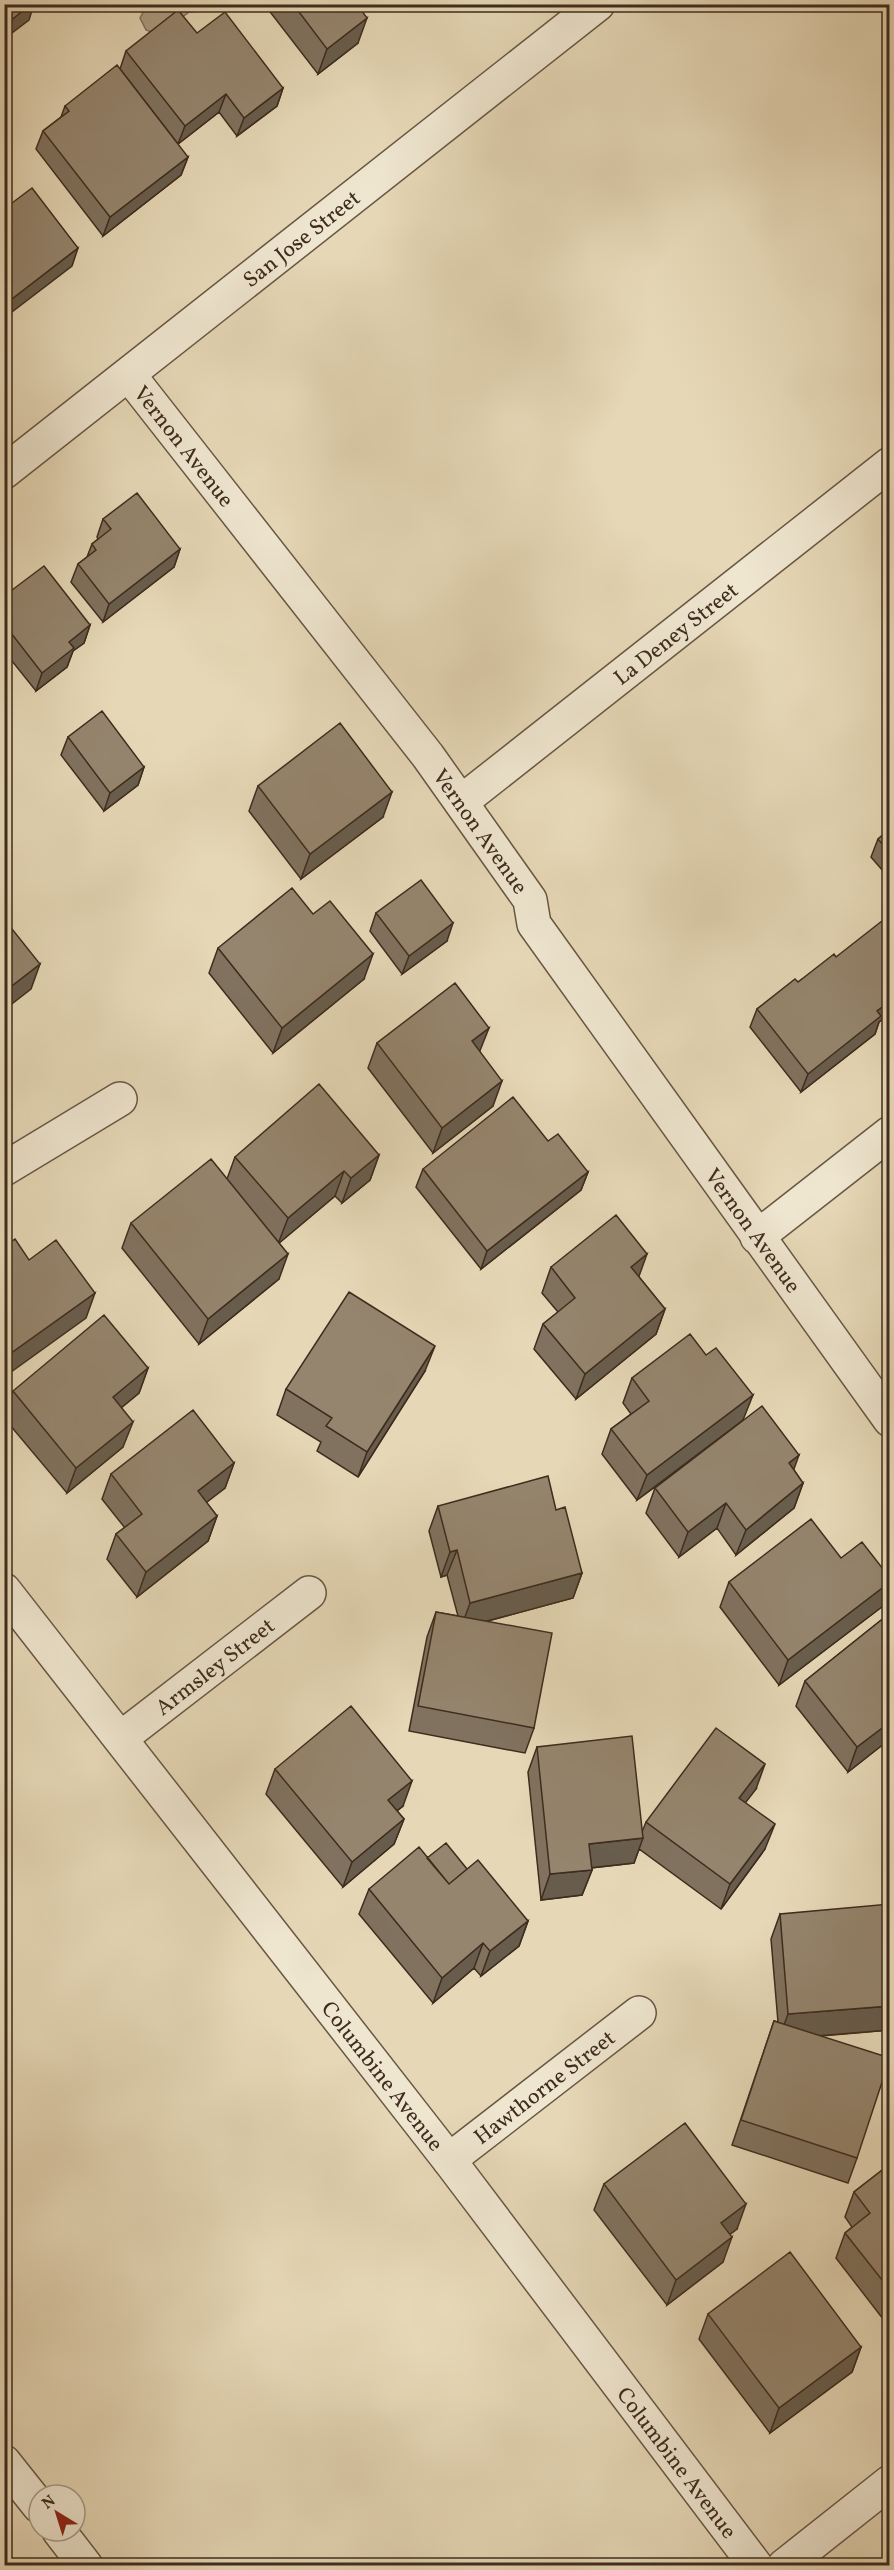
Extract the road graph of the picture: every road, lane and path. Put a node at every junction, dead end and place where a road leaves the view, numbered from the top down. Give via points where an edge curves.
1 (598, 4) edge
2 (129, 375) junction
3 (890, 464) edge
4 (4, 472) edge
5 (461, 802) junction
6 (120, 1099) dead end
7 (890, 1133) edge
8 (4, 1169) edge
9 (757, 1237) junction
10 (890, 1420) edge
11 (4, 1590) edge
12 (309, 1593) dead end
13 (121, 1738) junction
14 (639, 2013) dead end
15 (449, 2160) junction
16 (4, 2462) edge
17 (890, 2482) edge
18 (27, 2491) edge
19 (69, 2543) edge
20 (86, 2565) edge
21 (756, 2565) edge
22 (784, 2565) edge

1 - 2 street, San Jose Street
2 - 4 street, San Jose Street
2 - 5 street, Vernon Avenue
3 - 5 street, La Deney Street
5 - 9 street, Vernon Avenue via 530,900 534,924
6 - 8 street
7 - 9 street
9 - 10 street, Vernon Avenue
11 - 13 street, Columbine Avenue
12 - 13 street, Armsley Street
13 - 15 street, Columbine Avenue
14 - 15 street, Hawthorne Street
15 - 21 street, Columbine Avenue
16 - 18 street
17 - 22 street
19 - 20 street

